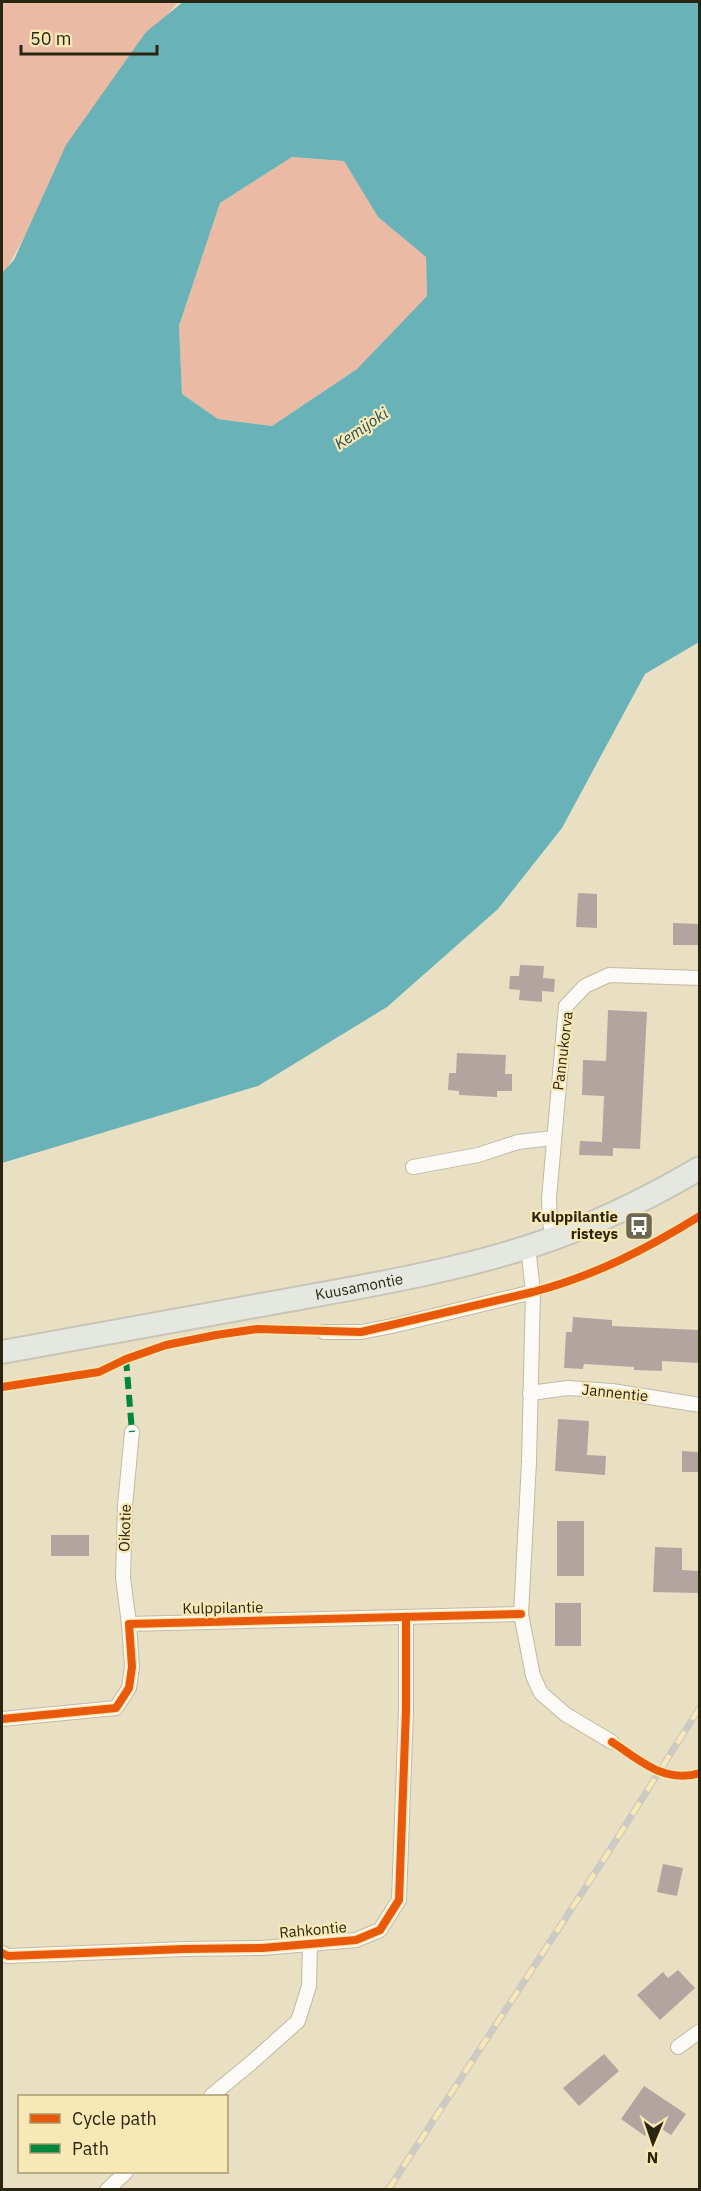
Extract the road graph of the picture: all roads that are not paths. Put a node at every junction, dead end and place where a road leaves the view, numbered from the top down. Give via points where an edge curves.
1 (699, 978) edge
2 (553, 1138) junction
3 (413, 1167) dead end
4 (699, 1168) edge
5 (553, 1238) junction
6 (528, 1247) junction
7 (533, 1293) junction
8 (324, 1332) dead end
9 (2, 1352) edge
10 (530, 1393) junction
11 (699, 1405) edge
12 (132, 1432) dead end
13 (521, 1614) junction
14 (406, 1618) junction
15 (129, 1624) junction
16 (2, 1719) edge
17 (612, 1742) dead end
18 (310, 1944) junction
19 (2, 1953) edge
20 (699, 2031) edge
21 (678, 2047) dead end
22 (213, 2095) edge
23 (125, 2173) edge
24 (107, 2190) edge

1 - 2 street, Pannukorva via 609,975 585,986 566,1006
2 - 3 street via 518,1142 478,1155
2 - 5 street, Pannukorva via 549,1198
4 - 5 main road, Kuusamontie via 603,1219
5 - 6 main road, Kuusamontie
6 - 7 street
6 - 9 main road, Kuusamontie via 385,1282
7 - 8 street via 361,1332
7 - 10 street
10 - 11 street, Jannentie via 568,1388 612,1391
10 - 13 street
12 - 15 street, Oikotie via 123,1578
13 - 14 street, Kulppilantie
13 - 17 street via 533,1676 541,1693 566,1714
14 - 15 street, Kulppilantie
14 - 18 street, Rahkontie via 399,1900 380,1930 356,1940
15 - 16 street via 129,1688 116,1708
18 - 19 street, Rahkontie via 8,1956
18 - 22 street via 309,1986 298,2021
20 - 21 street
23 - 24 street

